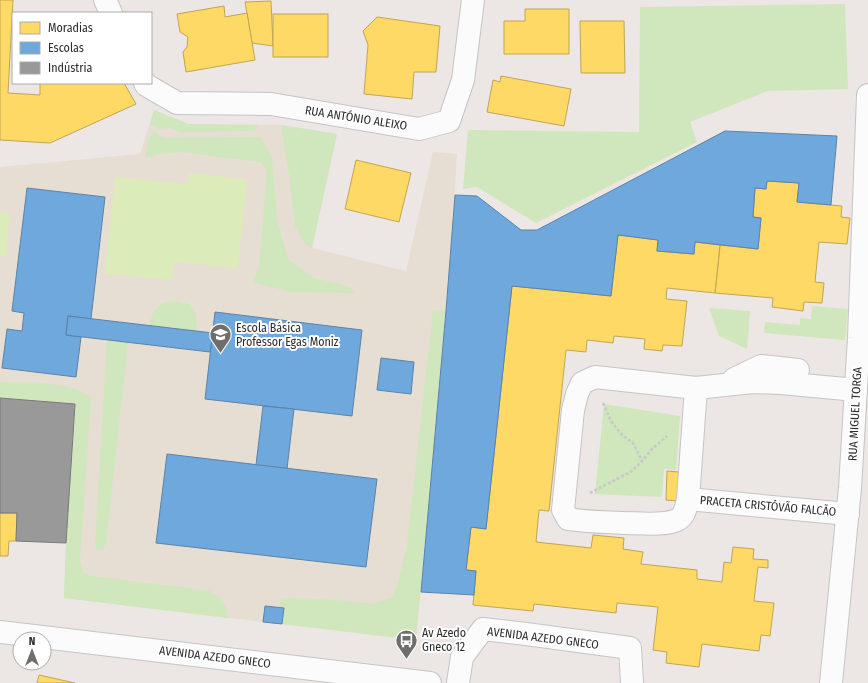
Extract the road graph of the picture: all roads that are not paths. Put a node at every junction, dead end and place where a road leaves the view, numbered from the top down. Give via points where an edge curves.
1 (105, 0) edge
2 (473, 0) edge
3 (111, 12) edge
4 (146, 84) edge
5 (868, 95) edge
6 (856, 383) junction
7 (696, 388) junction
8 (688, 499) junction
9 (848, 514) junction
10 (0, 632) edge
11 (430, 683) edge
12 (458, 683) edge
13 (632, 683) edge
14 (831, 683) edge

1 - 3 street
2 - 4 street, RUA ANTÓNIO ALEIXO via 463,80 449,121 427,127 419,128 271,104 177,103
5 - 6 street, RUA MIGUEL TORGA
6 - 7 street via 753,382
6 - 9 street, RUA MIGUEL TORGA
7 - 8 street, PRACETA CRISTÓVÃO FALCÃO
7 - 8 street, PRACETA CRISTÓVÃO FALCÃO via 595,377 582,383 573,410 563,510 568,519 580,521 665,523 682,516
8 - 9 street, PRACETA CRISTÓVÃO FALCÃO
9 - 14 street, RUA MIGUEL TORGA
10 - 11 street, AVENIDA AZEDO GNECO
12 - 13 street, AVENIDA AZEDO GNECO via 462,657 483,629 630,648

